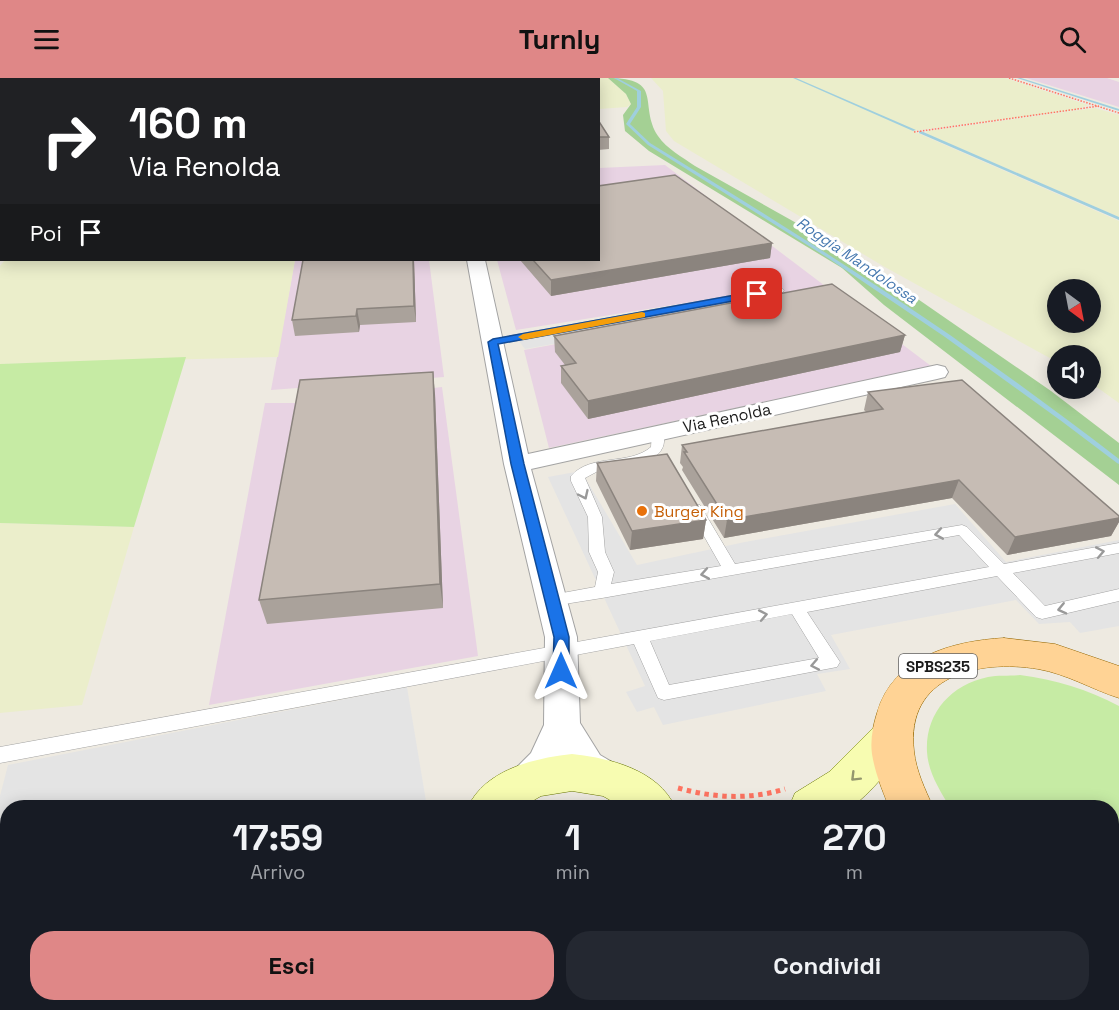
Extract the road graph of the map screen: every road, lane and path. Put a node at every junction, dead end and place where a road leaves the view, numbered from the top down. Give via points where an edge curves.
1 (1009, 78) edge
2 (1099, 106) junction
3 (1119, 113) edge
4 (914, 132) dead end
5 (476, 261) edge
6 (779, 290) dead end
7 (493, 342) junction
8 (937, 372) dead end
9 (658, 433) junction
10 (644, 457) junction
11 (666, 462) edge
12 (518, 464) junction
13 (689, 498) edge
14 (1119, 548) edge
15 (731, 570) junction
16 (1001, 570) junction
17 (602, 592) junction
18 (1119, 595) edge
19 (552, 600) junction
20 (797, 609) junction
21 (640, 638) junction
22 (561, 652) junction
23 (1112, 676) edge
24 (562, 725) junction
25 (891, 737) junction
26 (0, 755) edge
27 (604, 776) junction
28 (526, 782) junction
29 (662, 796) edge
30 (801, 797) edge
31 (498, 800) edge
32 (907, 800) edge

1 - 2 path
2 - 3 path
2 - 4 path
5 - 7 street
6 - 7 lane
7 - 12 street
8 - 9 street, Via Renolda
9 - 10 lane via 659,445
9 - 12 street, Via Renolda
10 - 11 lane
10 -> 17 lane via 591,468 578,476 595,517 597,552 606,572
12 - 19 street
13 - 15 lane
16 -> 14 lane
16 -> 15 lane via 962,530
15 -> 17 lane
18 -> 16 lane via 1042,613
16 - 20 lane
17 - 19 lane
19 - 22 street
21 -> 20 lane
20 -> 21 lane via 831,662 664,693
21 - 22 lane
22 - 24 street
22 - 26 lane
23 - 25 main road, SPBS235 via 1022,653 956,658 930,669 909,687 896,709
24 - 27 street via 587,766
24 - 28 street via 544,764
25 -> 30 street via 855,779 830,798
25 - 32 main road, SPBS235 via 892,761
27 - 28 street via 564,772
27 - 29 street
28 - 31 street
29 - 30 path

